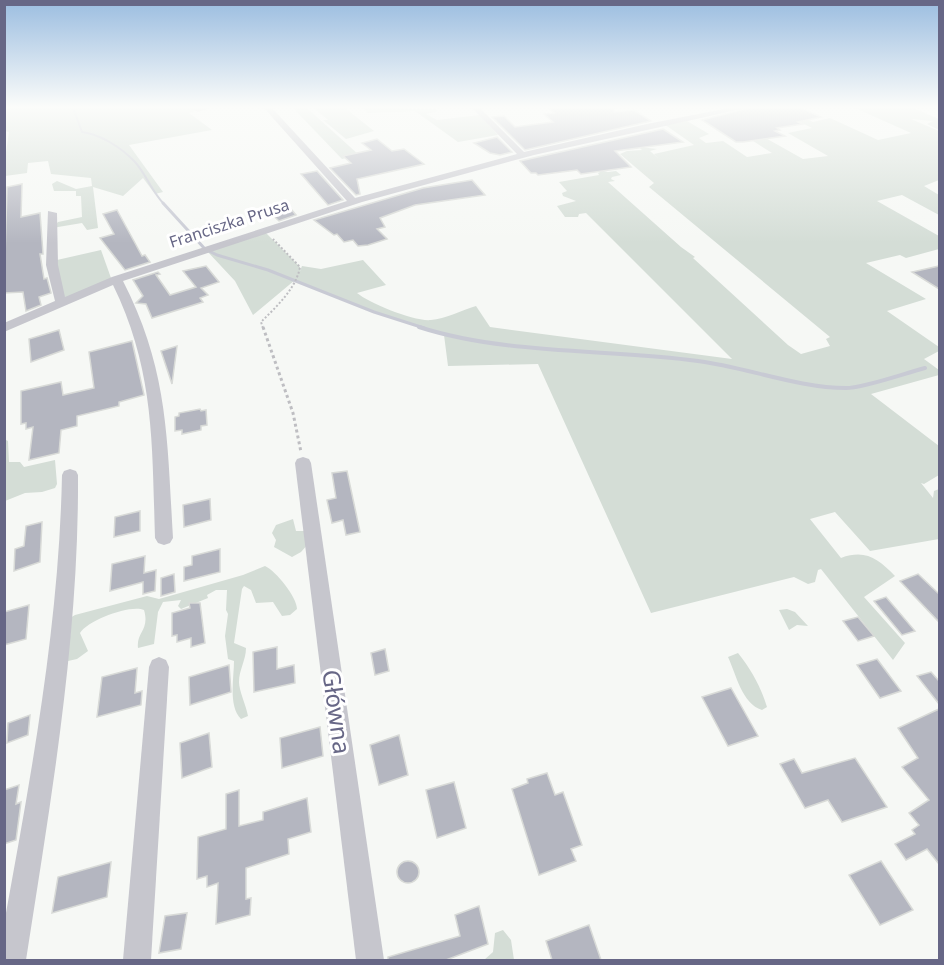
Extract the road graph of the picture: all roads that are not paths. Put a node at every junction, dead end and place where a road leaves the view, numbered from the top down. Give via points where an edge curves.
1 (308, 153) edge
2 (531, 153) edge
3 (522, 155) joint
4 (353, 202) junction
5 (52, 213) dead end
6 (116, 279) junction
7 (63, 302) junction
8 (4, 328) edge
9 (303, 463) road end
10 (70, 474) dead end
11 (164, 538) dead end
12 (159, 667) dead end
13 (12, 960) edge
14 (137, 960) edge
15 (370, 960) edge

1 - 4 street
2 - 3 street, Franciszka Prusa
3 - 4 street, Franciszka Prusa
4 - 6 street, Franciszka Prusa
5 - 7 street via 52,265
6 - 7 street, Franciszka Prusa
6 - 11 street via 130,306 154,386
7 - 8 street, Franciszka Prusa
9 - 15 street, Główna
10 - 13 street via 65,631
12 - 14 street

